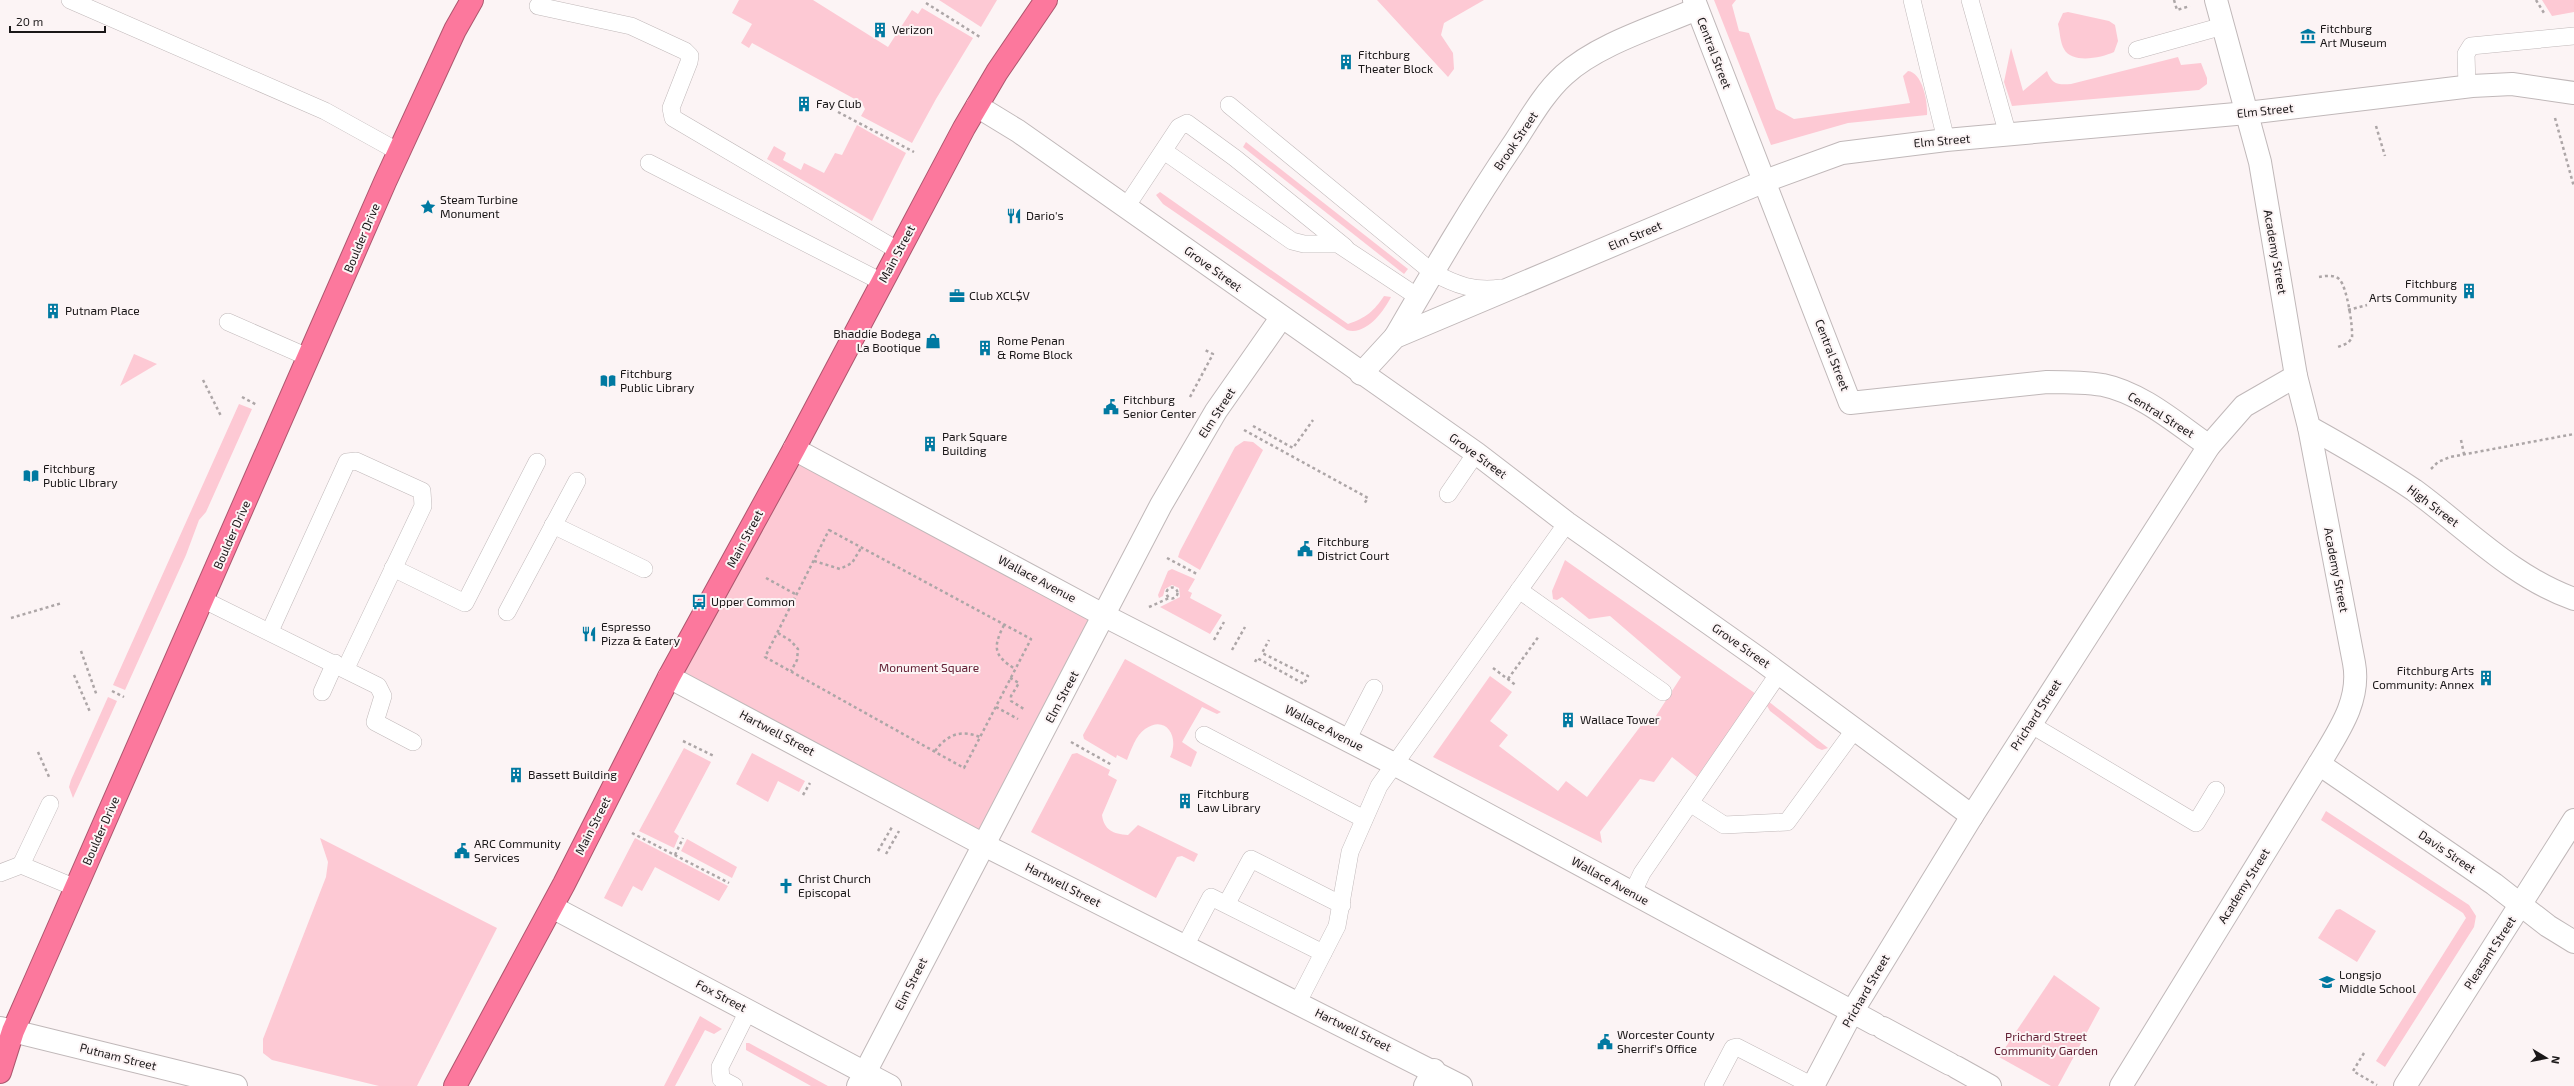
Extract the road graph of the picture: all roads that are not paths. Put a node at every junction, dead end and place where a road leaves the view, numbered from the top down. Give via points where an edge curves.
1 (70, 0) edge
2 (472, 0) edge
3 (1046, 0) edge
4 (1912, 0) edge
5 (1970, 0) edge
6 (2216, 0) edge
7 (1695, 5) edge
8 (538, 6) dead end
9 (2223, 26) junction
10 (2574, 36) edge
11 (2137, 50) dead end
12 (2467, 86) junction
13 (2574, 93) edge
14 (1229, 105) dead end
15 (977, 106) junction
16 (2247, 113) junction
17 (2008, 135) junction
18 (1946, 140) junction
19 (1164, 151) junction
20 (399, 152) junction
21 (649, 163) dead end
22 (1766, 181) junction
23 (1126, 207) junction
24 (1345, 247) junction
25 (899, 251) junction
26 (1432, 272) junction
27 (882, 282) junction
28 (1520, 284) junction
29 (1418, 297) junction
30 (1281, 318) junction
31 (228, 322) dead end
32 (1395, 337) junction
33 (310, 358) junction
34 (1361, 374) junction
35 (2296, 376) junction
36 (2310, 427) junction
37 (2209, 446) junction
38 (794, 449) junction
39 (1476, 453) junction
40 (537, 462) dead end
41 (577, 480) dead end
42 (1448, 494) dead end
43 (1567, 523) junction
44 (553, 525) junction
45 (393, 568) junction
46 (644, 569) dead end
47 (1519, 590) junction
48 (2551, 591) junction
49 (2574, 599) edge
50 (204, 600) junction
51 (2574, 609) edge
52 (507, 612) dead end
53 (1105, 616) junction
54 (270, 631) junction
55 (341, 666) junction
56 (1778, 673) junction
57 (669, 676) junction
58 (1374, 688) dead end
59 (322, 692) dead end
60 (1663, 692) dead end
61 (2030, 724) junction
62 (1854, 729) junction
63 (1204, 735) dead end
64 (1347, 740) junction
65 (413, 742) dead end
66 (1394, 764) junction
67 (2319, 764) junction
68 (2216, 790) dead end
69 (1690, 803) junction
70 (50, 804) dead end
71 (1972, 816) junction
72 (1364, 819) junction
73 (2574, 820) edge
74 (984, 845) junction
75 (21, 865) junction
76 (0, 873) edge
77 (76, 888) junction
78 (1632, 894) junction
79 (1227, 904) junction
80 (1342, 905) junction
81 (2521, 905) junction
82 (552, 907) junction
83 (2574, 942) edge
84 (1184, 946) junction
85 (1323, 953) junction
86 (1298, 1002) junction
87 (748, 1011) junction
88 (1852, 1012) junction
89 (7, 1029) edge
90 (0, 1072) edge
91 (1429, 1078) edge
92 (862, 1079) edge
93 (236, 1086) edge
94 (455, 1086) edge
95 (734, 1086) edge
96 (890, 1086) edge
97 (1462, 1086) edge
98 (1713, 1086) edge
99 (1813, 1086) edge
100 (1990, 1086) edge
101 (2121, 1086) edge
102 (2405, 1086) edge

1 - 20 lane via 325,111
2 - 20 highway, Boulder Drive
3 - 15 highway, Main Street
4 - 18 lane
5 - 17 lane
6 - 9 street, Academy Street
7 - 22 street, Central Street
7 - 26 street, Brook Street via 1593,54 1564,75 1508,152
8 - 25 lane via 631,26 685,51 690,56 689,62 671,108 672,118
9 - 11 lane
9 - 16 street, Academy Street
10 - 12 lane via 2471,46 2466,54
12 - 13 street, Elm Street via 2512,84
12 - 16 street, Elm Street
14 - 26 lane
15 - 23 street, Grove Street
15 - 25 highway, Main Street
16 - 17 street, Elm Street
16 - 35 street, Academy Street via 2260,162
17 - 18 street, Elm Street
18 - 22 street, Elm Street via 1842,153
19 - 23 lane
19 - 24 lane via 1292,241 1304,244 1332,243
19 - 24 lane via 1182,124 1191,125
20 - 33 highway, Boulder Drive
21 - 27 lane
22 - 28 street, Elm Street
22 - 37 street, Central Street via 1850,403 2047,382 2080,382 2104,385 2126,392
23 - 30 street, Grove Street
24 - 29 lane
25 - 27 highway, Main Street
26 - 28 lane via 1458,286 1469,288 1487,290
26 - 29 street, Brook Street
27 - 38 highway, Main Street
28 - 32 street, Elm Street
29 - 32 street, Brook Street
30 - 34 street, Grove Street
30 - 53 street, Elm Street via 1216,411 1161,505
31 - 33 lane
32 - 34 street, Elm Street
33 - 50 highway, Boulder Drive
34 - 39 street, Grove Street
35 - 36 street, Academy Street
35 - 37 street, Prichard Street via 2244,406
36 - 48 street, High Street via 2414,490 2518,572
36 - 67 street, Academy Street via 2357,677 2349,710
37 - 61 street, Prichard Street
38 - 53 street, Wallace Avenue
38 - 57 highway, Main Street
39 - 42 lane
39 - 43 street, Grove Street
40 - 45 lane via 465,603
41 - 44 lane
43 - 47 lane
43 - 56 street, Grove Street
44 - 46 lane
44 - 52 lane
45 - 54 lane via 423,506 424,495 422,491 350,460 344,467
45 - 55 lane
47 - 60 lane
47 - 66 lane
48 - 49 street, High Street
48 - 51 street, High Street
50 - 54 lane
50 - 77 highway, Boulder Drive
53 - 64 street, Wallace Avenue
53 - 74 street, Elm Street
54 - 55 lane
55 - 59 lane
55 - 65 lane via 370,680 382,690 383,696 375,722
56 - 62 street, Grove Street
56 - 69 lane
57 - 74 street, Hartwell Street
57 - 82 highway, Main Street
58 - 64 lane
61 - 68 lane via 2196,823
61 - 71 street, Prichard Street
62 - 69 lane via 1787,822 1724,825
62 - 71 street, Grove Street
63 - 72 lane
64 - 66 street, Wallace Avenue
66 - 72 lane via 1379,786
66 - 78 street, Wallace Avenue
67 - 81 street, Davis Street
67 - 101 street, Academy Street
69 - 78 lane via 1642,873
70 - 75 lane
71 - 88 street, Prichard Street
72 - 80 lane via 1350,852
73 - 81 street, Pleasant Street
74 - 84 street, Hartwell Street
74 - 92 street, Elm Street
75 - 76 lane
75 - 77 lane
77 - 89 highway, Boulder Drive
78 - 88 street, Wallace Avenue
79 - 80 lane via 1251,859
79 - 84 lane via 1211,898
79 - 85 lane
80 - 85 lane via 1337,926
81 - 83 street, Davis Street
81 - 102 street, Pleasant Street
82 - 87 street, Fox Street
82 - 94 highway, Main Street
84 - 86 street, Hartwell Street
85 - 86 lane
86 - 91 street, Hartwell Street
87 - 92 street, Fox Street
87 - 95 lane via 720,1067 721,1079
88 - 99 street, Prichard Street
88 - 100 street, Wallace Avenue
89 - 90 highway, Boulder Drive
89 - 93 street, Putnam Street
91 - 97 street, Hartwell Street
92 - 96 street, Fox Street
98 - 99 lane via 1733,1048 1737,1046

